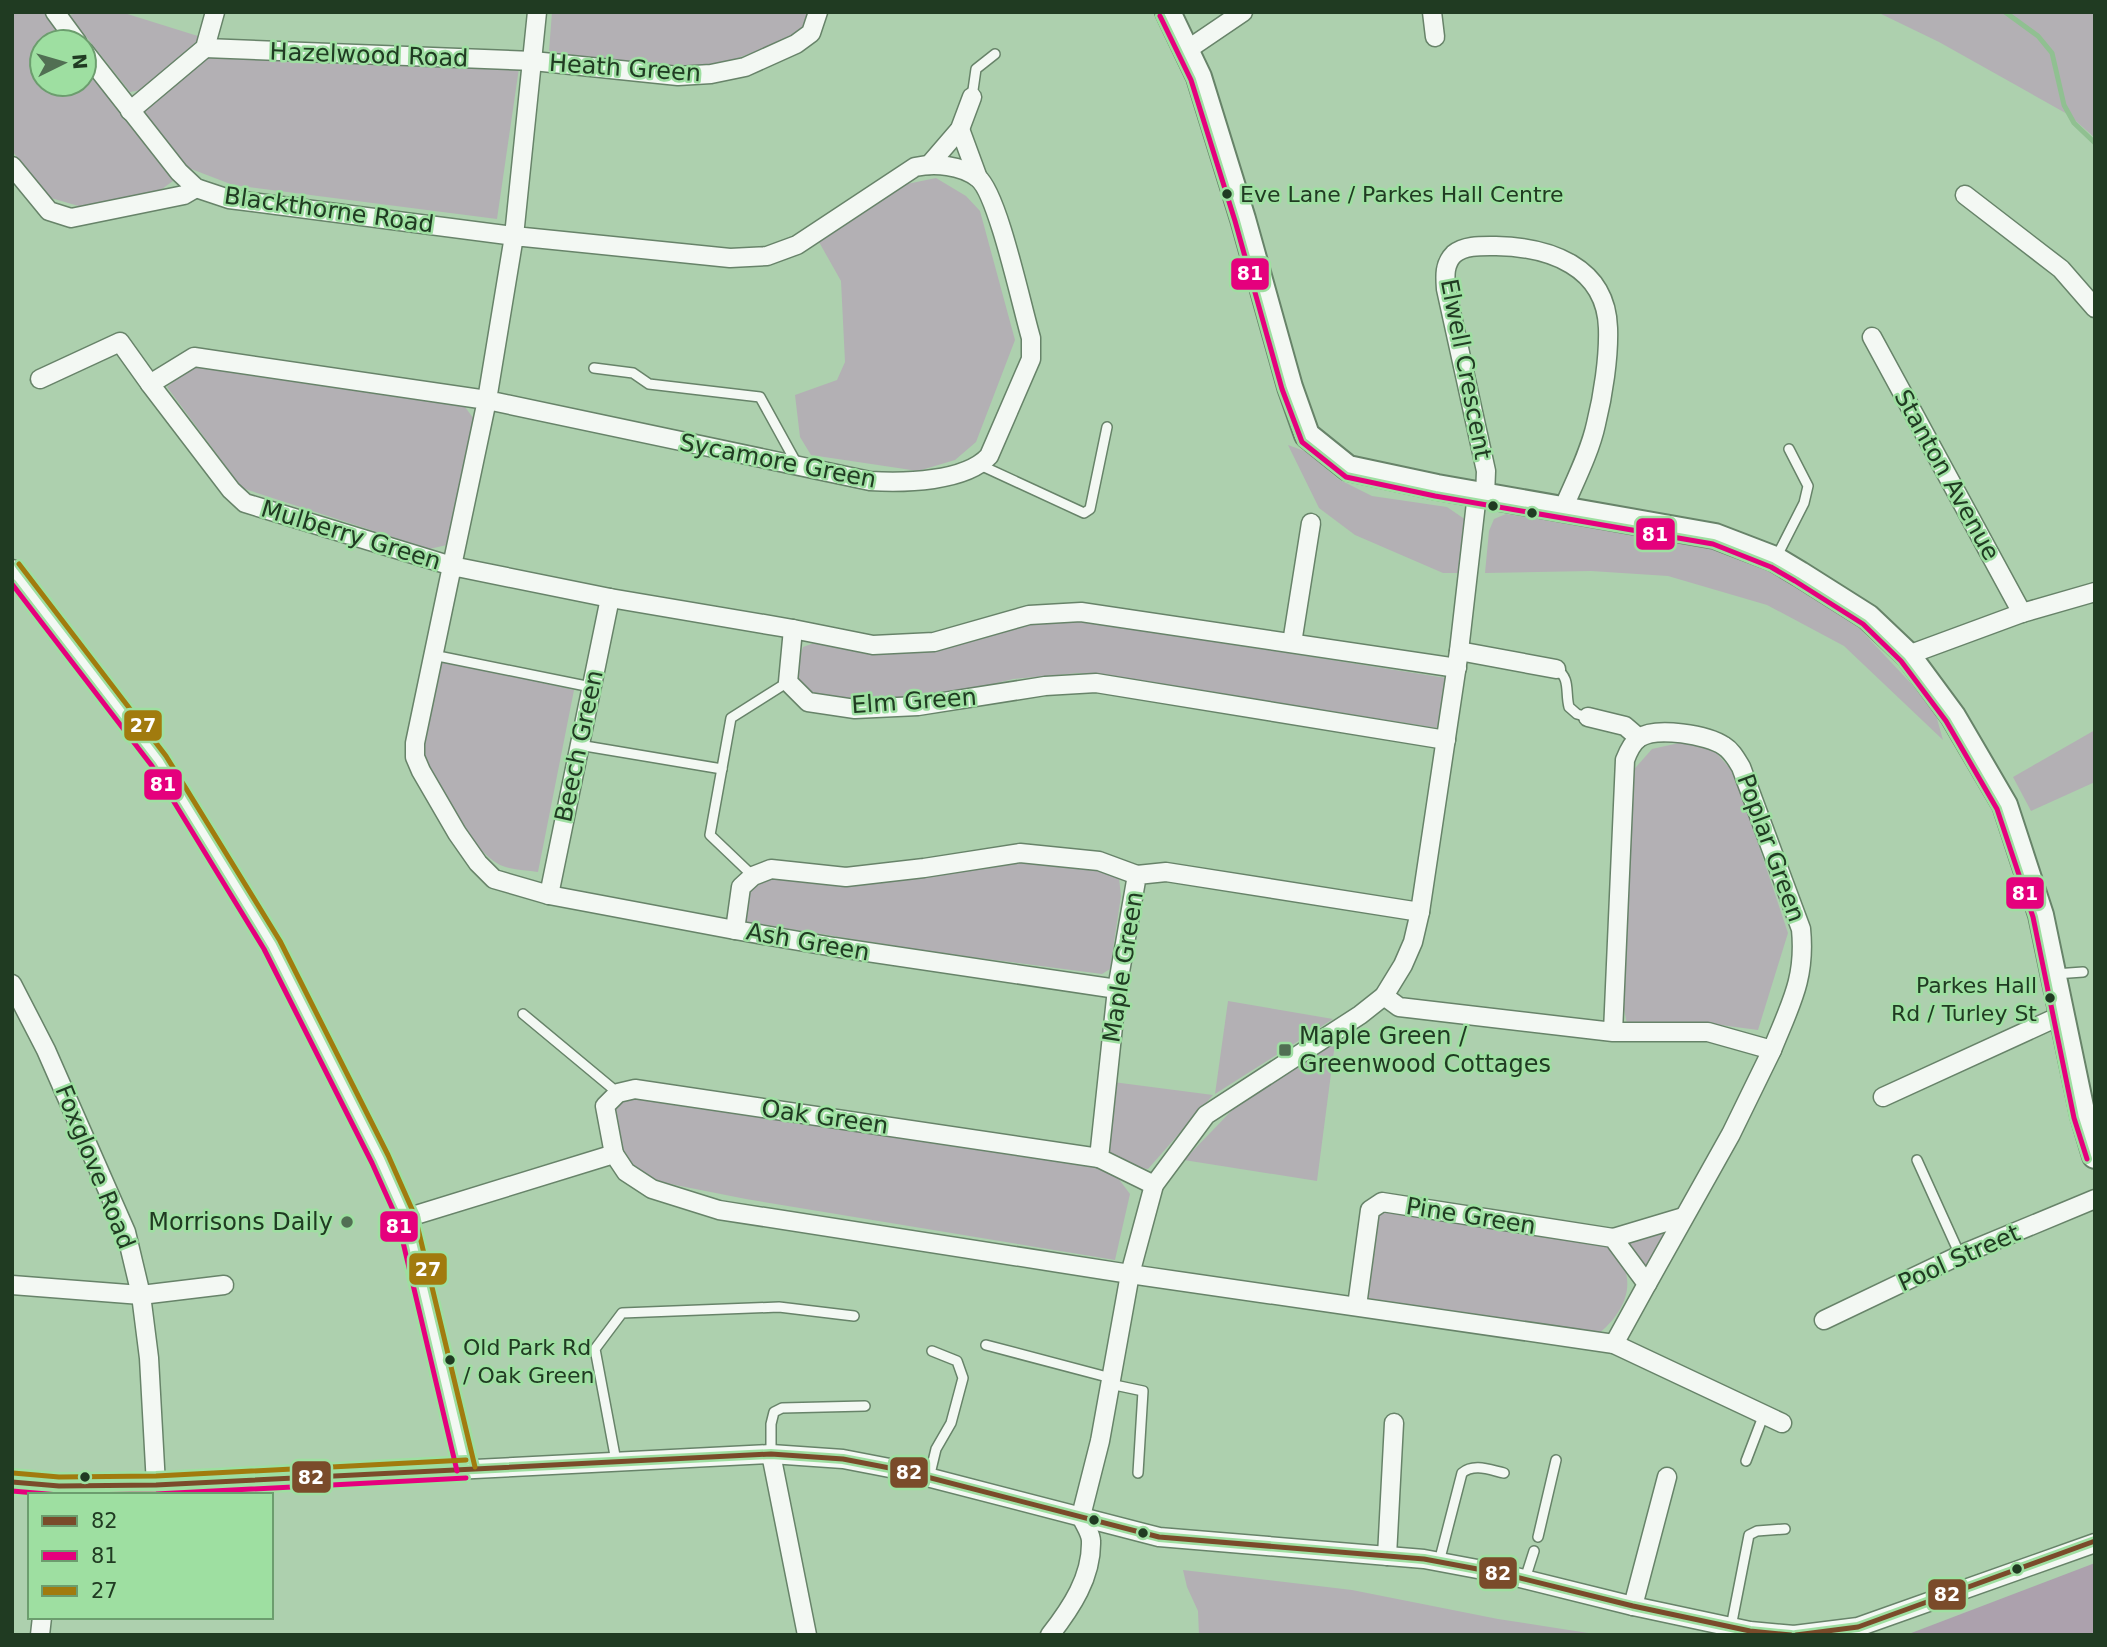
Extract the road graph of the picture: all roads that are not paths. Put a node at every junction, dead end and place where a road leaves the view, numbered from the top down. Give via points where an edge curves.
1 (55, 12) edge
2 (215, 12) edge
3 (537, 12) edge
4 (818, 12) edge
5 (1168, 12) edge
6 (1243, 12) edge
7 (1432, 12) edge
8 (67, 28) edge
9 (1436, 37) dead end
10 (205, 48) junction
11 (1187, 50) junction
12 (995, 54) dead end
13 (533, 61) junction
14 (98, 69) edge
15 (972, 97) joint
16 (130, 111) junction
17 (960, 129) junction
18 (929, 164) junction
19 (12, 166) edge
20 (978, 178) junction
21 (196, 188) junction
22 (1965, 195) dead end
23 (514, 236) junction
24 (2095, 308) edge
25 (1872, 337) dead end
26 (594, 368) dead end
27 (40, 379) dead end
28 (150, 384) junction
29 (487, 400) junction
30 (1107, 427) dead end
31 (1790, 449) dead end
32 (980, 465) junction
33 (799, 467) junction
34 (1481, 495) junction
35 (1563, 509) junction
36 (1311, 523) dead end
37 (1775, 559) junction
38 (452, 566) junction
39 (12, 569) edge
40 (2095, 592) edge
41 (610, 598) junction
42 (2022, 613) junction
43 (793, 629) junction
44 (1292, 643) junction
45 (433, 655) junction
46 (1908, 655) junction
47 (1458, 660) junction
48 (1556, 668) joint
49 (788, 682) junction
50 (591, 687) junction
51 (1588, 717) joint
52 (1639, 738) junction
53 (1446, 740) junction
54 (579, 745) junction
55 (722, 769) junction
56 (1137, 875) junction
57 (753, 876) junction
58 (549, 895) junction
59 (1420, 912) junction
60 (735, 930) junction
61 (2084, 972) dead end
62 (2054, 975) junction
63 (12, 984) edge
64 (1117, 989) junction
65 (1384, 996) junction
66 (523, 1014) dead end
67 (2062, 1015) junction
68 (1613, 1032) junction
69 (1772, 1050) junction
70 (618, 1093) junction
71 (1883, 1097) dead end
72 (614, 1154) junction
73 (2095, 1156) edge
74 (1099, 1158) junction
75 (1917, 1160) dead end
76 (1154, 1185) junction
77 (2095, 1199) edge
78 (1683, 1217) junction
79 (406, 1218) junction
80 (1613, 1238) junction
81 (1960, 1255) junction
82 (1130, 1274) junction
83 (1647, 1284) junction
84 (12, 1285) edge
85 (224, 1285) dead end
86 (141, 1295) junction
87 (1357, 1306) junction
88 (855, 1316) dead end
89 (1824, 1320) dead end
90 (1614, 1344) junction
91 (986, 1345) dead end
92 (932, 1351) dead end
93 (1111, 1381) junction
94 (866, 1406) dead end
95 (1764, 1414) junction
96 (1394, 1423) dead end
97 (1782, 1423) dead end
98 (771, 1454) junction
99 (1556, 1460) dead end
100 (615, 1461) junction
101 (1746, 1461) dead end
102 (466, 1469) junction
103 (1138, 1473) dead end
104 (1504, 1474) dead end
105 (1667, 1477) dead end
106 (929, 1478) junction
107 (12, 1482) edge
108 (156, 1485) junction
109 (58, 1490) edge
110 (1081, 1516) junction
111 (1785, 1529) dead end
112 (1538, 1536) dead end
113 (2093, 1542) edge
114 (1534, 1551) dead end
115 (1387, 1556) junction
116 (1439, 1562) junction
117 (1525, 1579) junction
118 (1633, 1606) junction
119 (1731, 1627) junction
120 (807, 1635) edge
121 (1050, 1635) edge

1 - 8 street
2 - 10 street
3 - 13 street, Heath Green
4 - 13 street, Heath Green via 811,33 796,44 745,66 710,74 678,76
5 - 11 street
6 - 11 street
7 - 9 street
10 - 13 street, Hazelwood Road
10 - 16 street
11 - 34 street via 1307,435 1348,468
12 - 15 lane via 976,68
13 - 23 street, Heath Green
14 - 16 street, Blackthorne Road
15 - 17 street
16 - 21 street, Blackthorne Road
17 - 18 street
17 - 20 street
18 - 20 street
18 - 23 street via 902,174 797,245 767,256 730,258
19 - 21 street via 49,211 71,218 184,195
20 - 32 street via 996,209 1031,338 1031,359 989,456
21 - 23 street, Blackthorne Road via 229,199
22 - 24 street via 2061,269
23 - 29 street
25 - 42 street, Stanton Avenue
26 - 33 lane via 633,373 649,384 760,397
27 - 28 street, Mulberry Green via 120,342
28 - 29 street via 194,357 202,357
28 - 38 street, Mulberry Green via 245,503
29 - 33 street, Sycamore Green
29 - 38 street, Mulberry Green
30 - 32 lane via 1090,509 1084,513
31 - 37 lane via 1808,486
32 - 33 street, Sycamore Green via 895,483
34 - 35 street
34 - 35 street, Elwell Crescent via 1486,471 1445,268 1455,254 1470,247 1517,247 1571,262 1588,276 1602,302 1608,327 1596,426
34 - 47 street
35 - 37 street via 1715,536
36 - 44 street
37 - 46 street via 1868,617
38 - 41 street
38 - 45 street
39 - 79 street via 159,761 211,842 272,945
40 - 42 street
41 - 43 street
41 - 50 street, Beech Green
42 - 46 street
43 - 44 street via 887,645 934,642 1029,615 1081,612
43 - 49 street
44 - 47 street
45 - 50 lane
45 - 58 street via 415,743 421,771 457,833 494,879
46 - 62 street via 1953,716 2005,805 2041,915
47 - 48 street
47 - 53 street
48 - 51 lane via 1566,680 1569,707
49 - 53 street, Elm Green via 808,702 855,709 918,706 1045,686 1096,683
49 - 55 lane via 731,718
50 - 54 street, Beech Green
51 - 52 street via 1625,726
52 - 68 street via 1625,760
52 - 69 street, Poplar Green via 1654,733 1693,734 1721,744 1731,752 1749,785 1801,929 1803,951 1801,978
53 - 59 street
54 - 55 lane
54 - 58 street, Beech Green
55 - 57 lane via 710,835
56 - 57 street via 1099,862 1020,853 846,877 771,869
56 - 59 street, Maple Green via 1166,872
56 - 64 street, Maple Green
57 - 60 street, Ash Green via 741,887
58 - 60 street
59 - 65 street via 1413,942
60 - 64 street, Ash Green
61 - 62 lane
62 - 67 street
63 - 86 street, Foxglove Road via 127,1232
64 - 74 street, Maple Green
65 - 68 street via 1399,1007
65 - 76 street via 1206,1115
66 - 70 lane
67 - 71 street
67 - 73 street via 2084,1090
68 - 69 street via 1708,1032
69 - 78 street
70 - 72 street via 605,1106
70 - 74 street, Oak Green via 635,1089
72 - 79 street
72 - 82 street via 626,1172 652,1189 719,1210
74 - 76 street
75 - 81 lane
76 - 82 street
77 - 81 street, Pool Street
78 - 80 street
78 - 83 street
79 - 102 street
80 - 83 street
80 - 87 street, Pine Green via 1382,1202 1370,1210
81 - 89 street, Pool Street
82 - 87 street
82 - 93 street
83 - 90 street
84 - 86 street
85 - 86 street
86 - 108 street, Foxglove Road
87 - 90 street
88 - 100 lane via 779,1307 622,1313 596,1349
90 - 95 street
91 - 93 lane
92 - 106 lane via 957,1361 963,1378
93 - 103 lane via 1143,1391
93 - 110 street
94 - 98 lane via 774,1412
95 - 97 street
95 - 101 lane
96 - 115 street
98 - 100 street
98 - 106 street via 843,1459
98 - 120 street
99 - 112 lane
100 - 102 street
102 - 108 street
104 - 116 lane via 1475,1467 1462,1473
105 - 118 street
106 - 110 street
107 - 109 street
108 - 109 street
110 - 115 street via 1159,1537
110 - 121 street via 1091,1539 1087,1573
111 - 119 lane via 1749,1535
113 - 119 street via 1858,1627 1794,1635
114 - 117 lane
115 - 116 street
116 - 117 street
117 - 118 street
118 - 119 street

